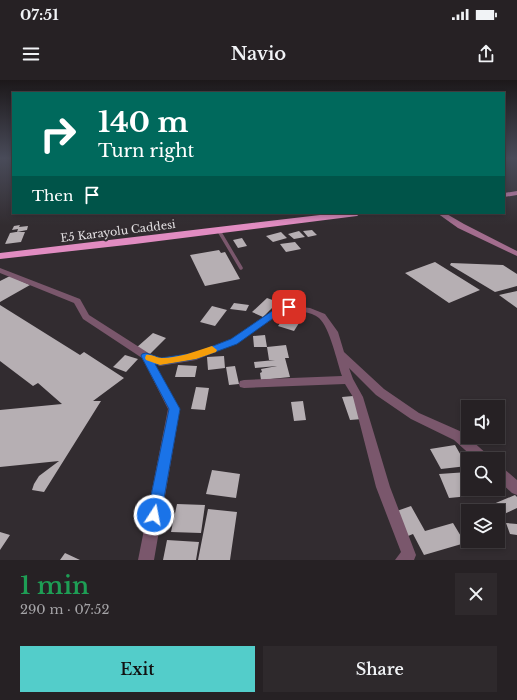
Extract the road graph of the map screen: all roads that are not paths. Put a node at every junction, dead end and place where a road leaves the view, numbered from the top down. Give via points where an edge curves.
1 (517, 187) edge
2 (505, 188) edge
3 (517, 193) edge
4 (505, 194) edge
5 (294, 214) edge
6 (349, 214) edge
7 (442, 214) edge
8 (219, 231) junction
9 (0, 250) edge
10 (517, 254) edge
11 (0, 256) edge
12 (240, 268) dead end
13 (0, 270) edge
14 (341, 354) junction
15 (146, 356) junction
16 (348, 380) junction
17 (244, 384) dead end
18 (476, 452) edge
19 (505, 478) edge
20 (517, 489) edge
21 (146, 560) edge
22 (403, 560) edge

1 - 2 highway
3 - 4 highway
5 - 9 highway, E5 Karayolu Caddesi
6 - 8 highway, E5 Karayolu Caddesi
7 - 10 street
8 - 11 highway, E5 Karayolu Caddesi
8 - 12 lane
13 - 15 street via 77,301 86,317
14 - 15 street via 333,332 322,316 307,310 284,307 234,341 196,356 160,362
14 - 16 street
14 - 18 street via 380,392 414,416 458,436
15 - 21 street via 174,409
16 - 17 street
16 - 22 street via 358,397 383,487 409,555
19 - 20 street

